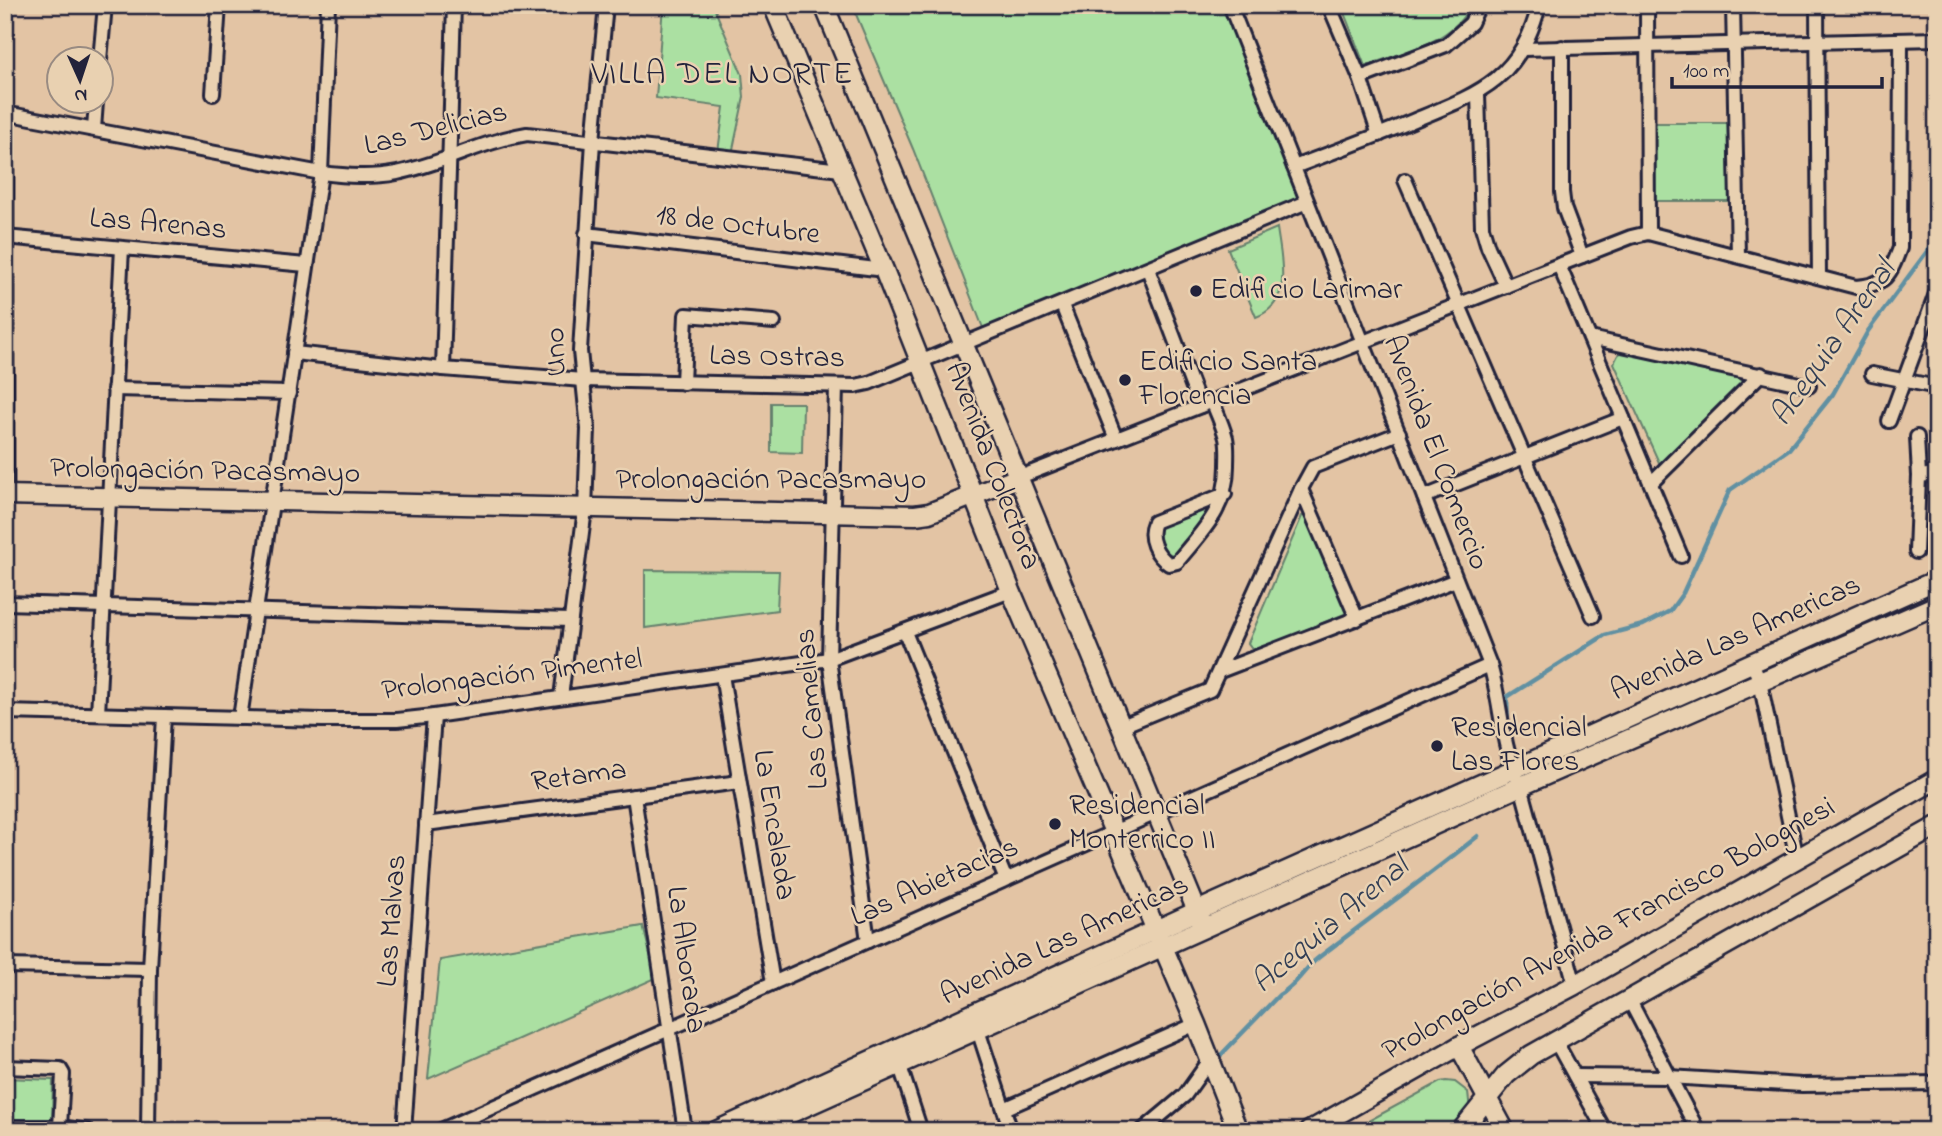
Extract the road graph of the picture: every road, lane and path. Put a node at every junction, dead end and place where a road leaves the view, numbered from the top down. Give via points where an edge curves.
1 (105, 5) edge
2 (219, 5) edge
3 (328, 5) edge
4 (454, 5) edge
5 (606, 5) edge
6 (772, 5) edge
7 (824, 5) edge
8 (1230, 5) edge
9 (1329, 5) edge
10 (1479, 5) edge
11 (1539, 5) edge
12 (1647, 5) edge
13 (1733, 5) edge
14 (1817, 5) edge
15 (1937, 39) edge
16 (1901, 40) junction
17 (1817, 42) junction
18 (1734, 44) junction
19 (1647, 45) junction
20 (101, 46) edge
21 (1562, 47) junction
22 (1523, 49) junction
23 (1360, 78) junction
24 (213, 94) dead end
25 (1478, 94) junction
26 (6, 113) edge
27 (95, 116) edge
28 (94, 128) junction
29 (1379, 135) junction
30 (593, 141) junction
31 (449, 157) junction
32 (1294, 167) junction
33 (841, 170) junction
34 (321, 173) junction
35 (1405, 180) dead end
36 (1307, 202) junction
37 (1648, 233) junction
38 (586, 234) junction
39 (5, 237) edge
40 (122, 248) junction
41 (1582, 256) junction
42 (1738, 256) junction
43 (306, 265) junction
44 (1559, 265) junction
45 (1148, 269) junction
46 (884, 270) junction
47 (1819, 277) junction
48 (1506, 286) junction
49 (1937, 291) edge
50 (1459, 304) junction
51 (1062, 305) junction
52 (1934, 309) edge
53 (774, 322) dead end
54 (1590, 338) junction
55 (1363, 342) junction
56 (965, 345) junction
57 (294, 353) junction
58 (921, 362) junction
59 (443, 369) junction
60 (1761, 374) junction
61 (1872, 374) dead end
62 (583, 380) junction
63 (1904, 381) junction
64 (683, 383) junction
65 (1810, 386) dead end
66 (836, 387) junction
67 (1937, 387) edge
68 (114, 389) junction
69 (289, 393) junction
70 (1206, 404) junction
71 (1623, 418) junction
72 (1889, 421) dead end
73 (1399, 433) junction
74 (1917, 437) dead end
75 (1116, 439) junction
76 (1525, 457) junction
77 (1937, 474) edge
78 (1919, 476) junction
79 (1020, 477) junction
80 (1651, 483) junction
81 (1301, 489) junction
82 (1225, 494) junction
83 (6, 495) edge
84 (972, 496) junction
85 (1424, 497) junction
86 (109, 498) junction
87 (273, 502) junction
88 (584, 509) junction
89 (833, 514) junction
90 (1916, 552) dead end
91 (1681, 556) dead end
92 (1457, 580) junction
93 (1937, 580) edge
94 (1011, 591) junction
95 (5, 603) edge
96 (103, 605) junction
97 (1937, 605) edge
98 (256, 611) junction
99 (1593, 616) dead end
100 (1357, 619) junction
101 (570, 620) junction
102 (905, 632) junction
103 (829, 659) junction
104 (1752, 663) junction
105 (1490, 665) junction
106 (1220, 671) junction
107 (722, 675) junction
108 (1760, 682) junction
109 (561, 697) junction
110 (5, 712) edge
111 (98, 714) junction
112 (164, 716) junction
113 (435, 716) junction
114 (240, 718) junction
115 (1122, 726) junction
116 (1512, 769) junction
117 (1937, 779) edge
118 (739, 782) junction
119 (1521, 786) junction
120 (634, 796) junction
121 (1157, 814) junction
122 (426, 824) junction
123 (1937, 826) edge
124 (1113, 833) junction
125 (1797, 859) junction
126 (1006, 880) junction
127 (1200, 919) junction
128 (1159, 939) junction
129 (868, 941) junction
130 (5, 966) edge
131 (150, 969) junction
132 (773, 984) junction
133 (1575, 985) junction
134 (1629, 999) junction
135 (975, 1021) junction
136 (1196, 1024) junction
137 (668, 1030) junction
138 (1555, 1040) junction
139 (1459, 1046) junction
140 (1210, 1060) junction
141 (900, 1063) junction
142 (5, 1067) edge
143 (1575, 1076) junction
144 (1670, 1077) junction
145 (1937, 1083) edge
146 (1488, 1098) junction
147 (1004, 1109) junction
148 (780, 1124) edge
149 (5, 1127) edge
150 (60, 1127) junction
151 (1241, 1128) edge
152 (89, 1131) edge
153 (148, 1131) edge
154 (404, 1131) edge
155 (439, 1131) edge
156 (685, 1131) edge
157 (716, 1131) edge
158 (751, 1131) edge
159 (921, 1131) edge
160 (1011, 1131) edge
161 (1142, 1131) edge
162 (1309, 1131) edge
163 (1461, 1131) edge
164 (1505, 1131) edge
165 (1605, 1131) edge
166 (1698, 1131) edge

1 - 20 street
2 - 24 street
3 - 34 street
4 - 31 street
5 - 30 street, Uno
6 - 33 street, Avenida Colectora
7 - 56 street, Avenida Colectora
8 - 32 street, Avenida El Comercio
9 - 23 street
10 - 23 street via 1471,23 1446,45
11 - 22 street
12 - 19 street
13 - 18 street
14 - 17 street
15 - 16 street
16 - 17 street
16 - 47 street via 1900,248 1891,271 1875,285 1856,287
17 - 18 street
17 - 47 street
18 - 19 street
18 - 42 street
19 - 21 street
19 - 37 street
21 - 22 street
21 - 41 street via 1562,192
22 - 25 street
23 - 29 street
25 - 29 street
25 - 48 street via 1482,227
26 - 28 street, Las Delicias
26 - 39 street
27 - 28 street
28 - 34 street, Las Delicias
29 - 32 street
30 - 31 street, Las Delicias via 527,134
30 - 33 street, Las Delicias
30 - 38 street, Uno
31 - 34 street, Las Delicias via 376,176
31 - 59 street
32 - 36 street, Avenida El Comercio
33 - 46 street, Avenida Colectora
34 - 43 street
35 - 50 street
36 - 45 street, Las Ostras
36 - 55 street, Avenida El Comercio
37 - 41 street, Prolongación Pacasmayo
37 - 42 street
38 - 46 street, 18 de Octubre
38 - 62 street, Uno via 580,351
39 - 40 street, Las Arenas
39 - 83 street
40 - 43 street, Las Arenas
40 - 68 street
41 - 44 street, Prolongación Pacasmayo
42 - 47 street
43 - 57 street
44 - 48 street, Prolongación Pacasmayo
44 - 54 street
45 - 51 street, Las Ostras
45 - 70 street
46 - 58 street, Avenida Colectora
48 - 50 street, Prolongación Pacasmayo
49 - 52 street
50 - 55 street, Prolongación Pacasmayo
50 - 76 street
51 - 56 street, Las Ostras
51 - 75 street
52 - 63 street via 1925,321
53 - 64 street via 686,315
54 - 60 street
54 - 71 street
55 - 70 street, Prolongación Pacasmayo
55 - 73 street, Avenida El Comercio
56 - 58 street, Las Ostras
56 - 79 street, Avenida Colectora
57 - 59 street, Las Ostras
57 - 69 street
58 - 66 street, Las Ostras via 869,383
58 - 84 street, Avenida Colectora
59 - 62 street, Las Ostras
60 - 65 street
60 - 80 street
61 - 63 street
62 - 64 street, Las Ostras
62 - 88 street, Uno via 588,429
63 - 67 street
63 - 72 street
64 - 66 street, Las Ostras
66 - 89 street, Las Camelias
68 - 69 street
68 - 86 street
69 - 87 street
70 - 75 street, Prolongación Pacasmayo
70 - 82 street via 1226,439
71 - 76 street
71 - 80 street
73 - 81 street via 1313,467
73 - 85 street, Avenida El Comercio
74 - 78 street
75 - 79 street, Prolongación Pacasmayo
76 - 85 street
76 - 99 street
77 - 78 street
78 - 90 street
79 - 84 street, Prolongación Pacasmayo
79 - 115 street, Avenida Colectora
80 - 91 street
81 - 100 street
81 - 106 street
82 - 82 street via 1154,523 1152,537 1159,556 1169,564 1177,562
83 - 86 street, Prolongación Pacasmayo
84 - 89 street, Prolongación Pacasmayo via 929,513
84 - 94 street, Avenida Colectora
85 - 92 street, Avenida El Comercio
86 - 87 street, Prolongación Pacasmayo
86 - 96 street
87 - 88 street, Prolongación Pacasmayo
87 - 98 street
88 - 89 street, Prolongación Pacasmayo
88 - 101 street, Uno
89 - 103 street, Las Camelias
92 - 100 street
92 - 105 street, Avenida El Comercio
93 - 104 street, Avenida Las Americas
94 - 102 street, Prolongación Pimentel
94 - 124 street, Avenida Colectora
95 - 96 street
96 - 98 street
96 - 111 street
97 - 108 street, Avenida Las Americas
98 - 101 street
98 - 114 street
100 - 106 street
101 - 109 street, Uno
102 - 103 street, Prolongación Pimentel
102 - 126 street
103 - 107 street, Prolongación Pimentel
103 - 129 street, Las Camelias
104 - 108 street
104 - 116 street, Avenida Las Americas
105 - 116 street, Avenida El Comercio
105 - 121 street, Las Abietacias
106 - 115 street via 1210,690
107 - 109 street, Prolongación Pimentel
107 - 118 street, La Encalada
108 - 119 street, Avenida Las Americas
108 - 125 street
109 - 113 street, Prolongación Pimentel
110 - 111 street, Prolongación Pimentel
111 - 112 street, Prolongación Pimentel
112 - 114 street, Prolongación Pimentel
112 - 131 street
113 - 114 street, Prolongación Pimentel via 368,721
113 - 122 street, Las Malvas
115 - 121 street, Avenida Colectora
116 - 119 street, Avenida El Comercio
116 - 127 street, Avenida Las Americas
117 - 125 street, Prolongación Avenida Francisco Bolognesi
118 - 120 street, Retama
118 - 132 street, La Encalada
119 - 127 street, Avenida Las Americas
119 - 133 street, Avenida El Comercio
120 - 122 street, Retama
120 - 137 street, La Alborada
121 - 124 street, Las Abietacias
121 - 127 street, Avenida Colectora
122 - 154 street, Las Malvas
123 - 134 street
124 - 126 street, Las Abietacias
124 - 128 street, Avenida Colectora
125 - 133 street, Prolongación Avenida Francisco Bolognesi
126 - 129 street, Las Abietacias
127 - 128 street, Avenida Las Americas
128 - 135 street, Avenida Las Americas
128 - 136 street, Avenida Colectora
129 - 132 street, Las Abietacias
130 - 131 street
131 - 153 street
132 - 137 street, Las Abietacias
133 - 139 street, Prolongación Avenida Francisco Bolognesi
134 - 138 street
134 - 144 street
135 - 141 street, Avenida Las Americas
135 - 147 street
135 - 157 street, Avenida Las Americas
136 - 140 street, Avenida Colectora
136 - 147 street
137 - 155 street, Las Abietacias
137 - 156 street, La Alborada
138 - 143 street
138 - 146 street via 1515,1066
139 - 146 street
139 - 162 street, Prolongación Avenida Francisco Bolognesi
140 - 151 street, Avenida Colectora
140 - 161 street via 1185,1095
141 - 148 street, Avenida Las Americas
141 - 159 street
142 - 150 street via 62,1071
143 - 144 street
143 - 165 street
144 - 145 street via 1802,1085
144 - 166 street
146 - 163 street
146 - 164 street
147 - 160 street
148 - 158 street, Avenida Las Americas
149 - 150 street
150 - 152 street

